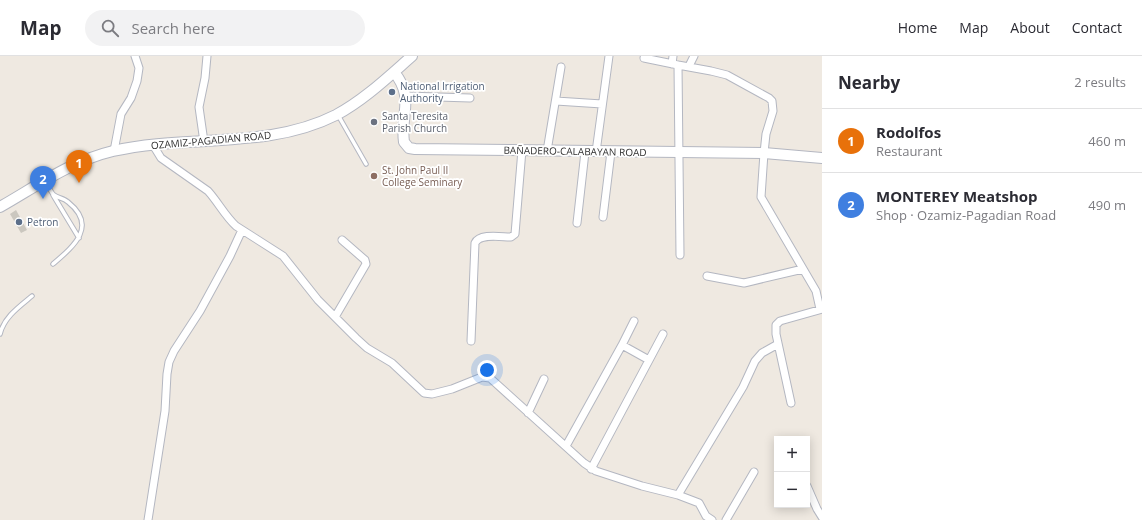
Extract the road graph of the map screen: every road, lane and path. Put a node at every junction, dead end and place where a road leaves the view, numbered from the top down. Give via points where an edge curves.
1 (135, 56) edge
2 (207, 56) edge
3 (412, 56) edge
4 (609, 56) edge
5 (673, 56) edge
6 (694, 56) edge
7 (644, 58) dead end
8 (675, 65) junction
9 (689, 66) junction
10 (561, 67) dead end
11 (394, 72) junction
12 (406, 96) junction
13 (470, 98) dead end
14 (556, 101) junction
15 (602, 104) junction
16 (337, 114) junction
17 (204, 142) junction
18 (153, 146) junction
19 (522, 150) junction
20 (114, 151) junction
21 (547, 151) junction
22 (585, 152) junction
23 (596, 152) junction
24 (611, 152) junction
25 (678, 152) junction
26 (764, 153) junction
27 (822, 158) edge
28 (366, 164) dead end
29 (45, 180) junction
30 (53, 195) junction
31 (0, 207) edge
32 (603, 217) dead end
33 (577, 222) dead end
34 (242, 230) junction
35 (79, 238) junction
36 (342, 240) dead end
37 (680, 255) dead end
38 (53, 264) dead end
39 (803, 269) junction
40 (708, 276) dead end
41 (32, 296) dead end
42 (821, 309) edge
43 (335, 317) junction
44 (634, 321) dead end
45 (0, 334) edge
46 (663, 334) dead end
47 (471, 341) dead end
48 (778, 344) junction
49 (622, 345) junction
50 (649, 360) junction
51 (544, 379) dead end
52 (791, 403) dead end
53 (528, 413) junction
54 (566, 446) junction
55 (591, 469) junction
56 (754, 472) dead end
57 (810, 493) edge
58 (678, 495) junction
59 (822, 517) edge
60 (148, 520) edge
61 (712, 520) edge
62 (726, 520) edge

1 - 20 street via 139,68 137,81 131,98 121,114
2 - 17 street via 199,107
3 - 11 street, OZAMIZ-PAGADIAN ROAD
4 - 15 street
5 - 8 street
6 - 9 street
7 - 8 street
8 - 9 street
8 - 25 street
9 - 26 street via 727,76 772,101 773,111 766,134
10 - 14 street
11 - 12 street, BAÑADERO-CALABAYAN ROAD
11 - 16 street, OZAMIZ-PAGADIAN ROAD
12 - 13 street
12 - 19 street, BAÑADERO-CALABAYAN ROAD via 404,142 409,148
14 - 15 street
14 - 21 street
15 - 23 street
16 - 17 street, OZAMIZ-PAGADIAN ROAD via 309,126 273,135
16 - 28 lane
17 - 18 street, OZAMIZ-PAGADIAN ROAD
18 - 20 street, OZAMIZ-PAGADIAN ROAD
18 - 34 street via 164,161 208,191 230,220
19 - 21 street, BAÑADERO-CALABAYAN ROAD
19 - 47 street via 515,234 512,237 482,237 475,244
20 - 29 street, OZAMIZ-PAGADIAN ROAD via 73,165
21 - 22 street, BAÑADERO-CALABAYAN ROAD
22 - 23 street, BAÑADERO-CALABAYAN ROAD
22 - 33 street
23 - 24 street, BAÑADERO-CALABAYAN ROAD
24 - 25 street, BAÑADERO-CALABAYAN ROAD
24 - 32 street
25 - 26 street, BAÑADERO-CALABAYAN ROAD
25 - 37 street
26 - 27 street, BAÑADERO-CALABAYAN ROAD
26 - 39 street via 761,197
29 - 30 lane
29 - 31 street, OZAMIZ-PAGADIAN ROAD
30 - 35 lane
30 - 35 lane via 71,204 81,218 83,226
34 - 43 street via 283,256 308,289
34 - 60 street via 204,304 169,362 165,411
35 - 38 lane via 74,246
36 - 43 street via 365,260 366,264
39 - 40 street via 744,283
39 - 42 street via 818,296
41 - 45 lane via 8,317
42 - 48 street via 778,322 775,328
43 - 53 street via 367,348 392,363 424,393 432,394 486,377 493,380
44 - 49 street
46 - 50 street
48 - 52 street
48 - 58 street via 754,361 743,387
49 - 50 street
49 - 54 street
50 - 55 street
51 - 53 street
53 - 54 street
54 - 55 street
55 - 58 street
56 - 62 street
57 - 59 street
58 - 61 street via 700,503 706,516

